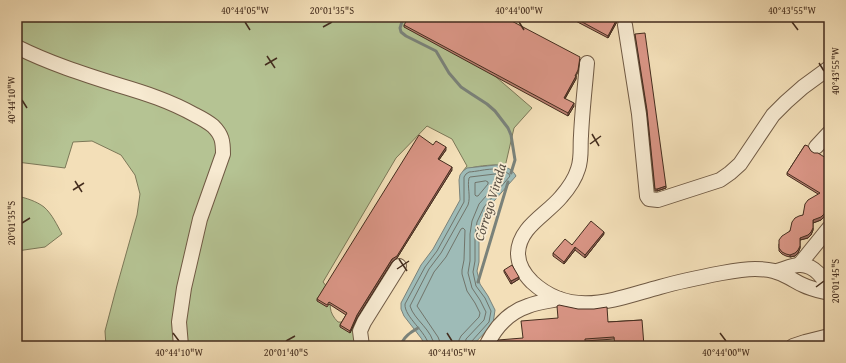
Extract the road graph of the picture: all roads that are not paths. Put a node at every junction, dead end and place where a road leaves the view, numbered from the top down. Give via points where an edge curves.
1 (625, 25) dead end
2 (17, 47) edge
3 (587, 63) dead end
4 (829, 68) edge
5 (829, 133) edge
6 (816, 147) dead end
7 (829, 228) edge
8 (799, 265) junction
9 (399, 266) dead end
10 (777, 271) junction
11 (559, 299) junction
12 (829, 336) edge
13 (181, 346) edge
14 (362, 346) edge
15 (486, 346) edge
16 (793, 346) edge

1 - 4 street via 649,199 658,200 705,186 730,173 740,164 773,115 803,87
2 - 13 street via 76,72 179,106 212,125 220,135 223,154 200,219 184,288 179,322
3 - 11 street via 578,169 561,198 526,231 518,253 519,263 526,276 546,293
5 - 6 street
7 - 8 street
8 - 10 street
8 - 10 street via 814,269 824,279 829,293 803,285
9 - 14 street via 364,322 360,331
10 - 11 street via 754,269 703,276 602,303 583,304
11 - 15 street via 517,311 498,327
12 - 16 street

